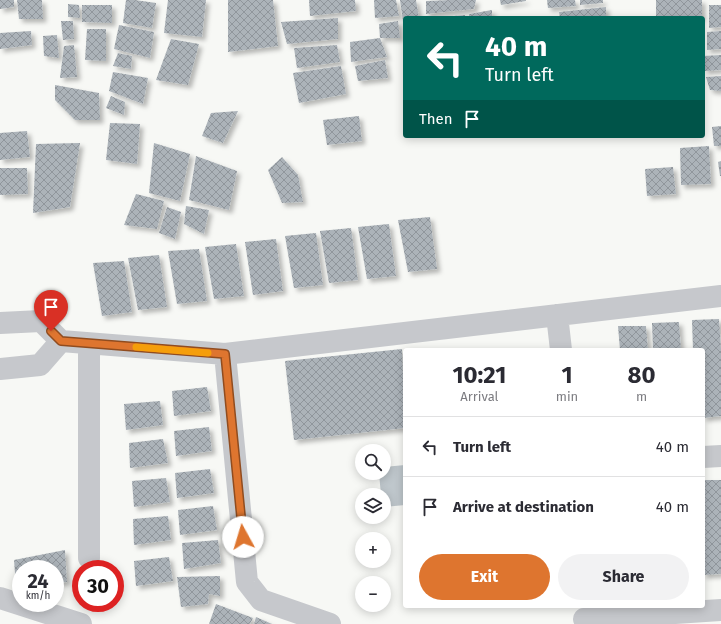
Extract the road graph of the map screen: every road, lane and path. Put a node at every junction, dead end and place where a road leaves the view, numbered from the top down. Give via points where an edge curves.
1 (721, 296) edge
2 (557, 315) junction
3 (0, 324) edge
4 (61, 341) junction
5 (88, 344) junction
6 (561, 348) edge
7 (225, 354) junction
8 (0, 369) edge
9 (721, 456) edge
10 (705, 457) edge
11 (90, 558) dead end
12 (0, 598) edge
13 (721, 610) edge
14 (583, 616) edge
15 (81, 624) edge
16 (330, 624) edge

1 - 2 street
2 - 6 street
2 - 7 street
3 - 4 street via 41,322
4 - 5 street
4 - 8 street via 40,365
5 - 7 street
5 - 11 street
7 - 16 street via 247,582 261,600
9 - 10 street
12 - 15 street
13 - 14 street

